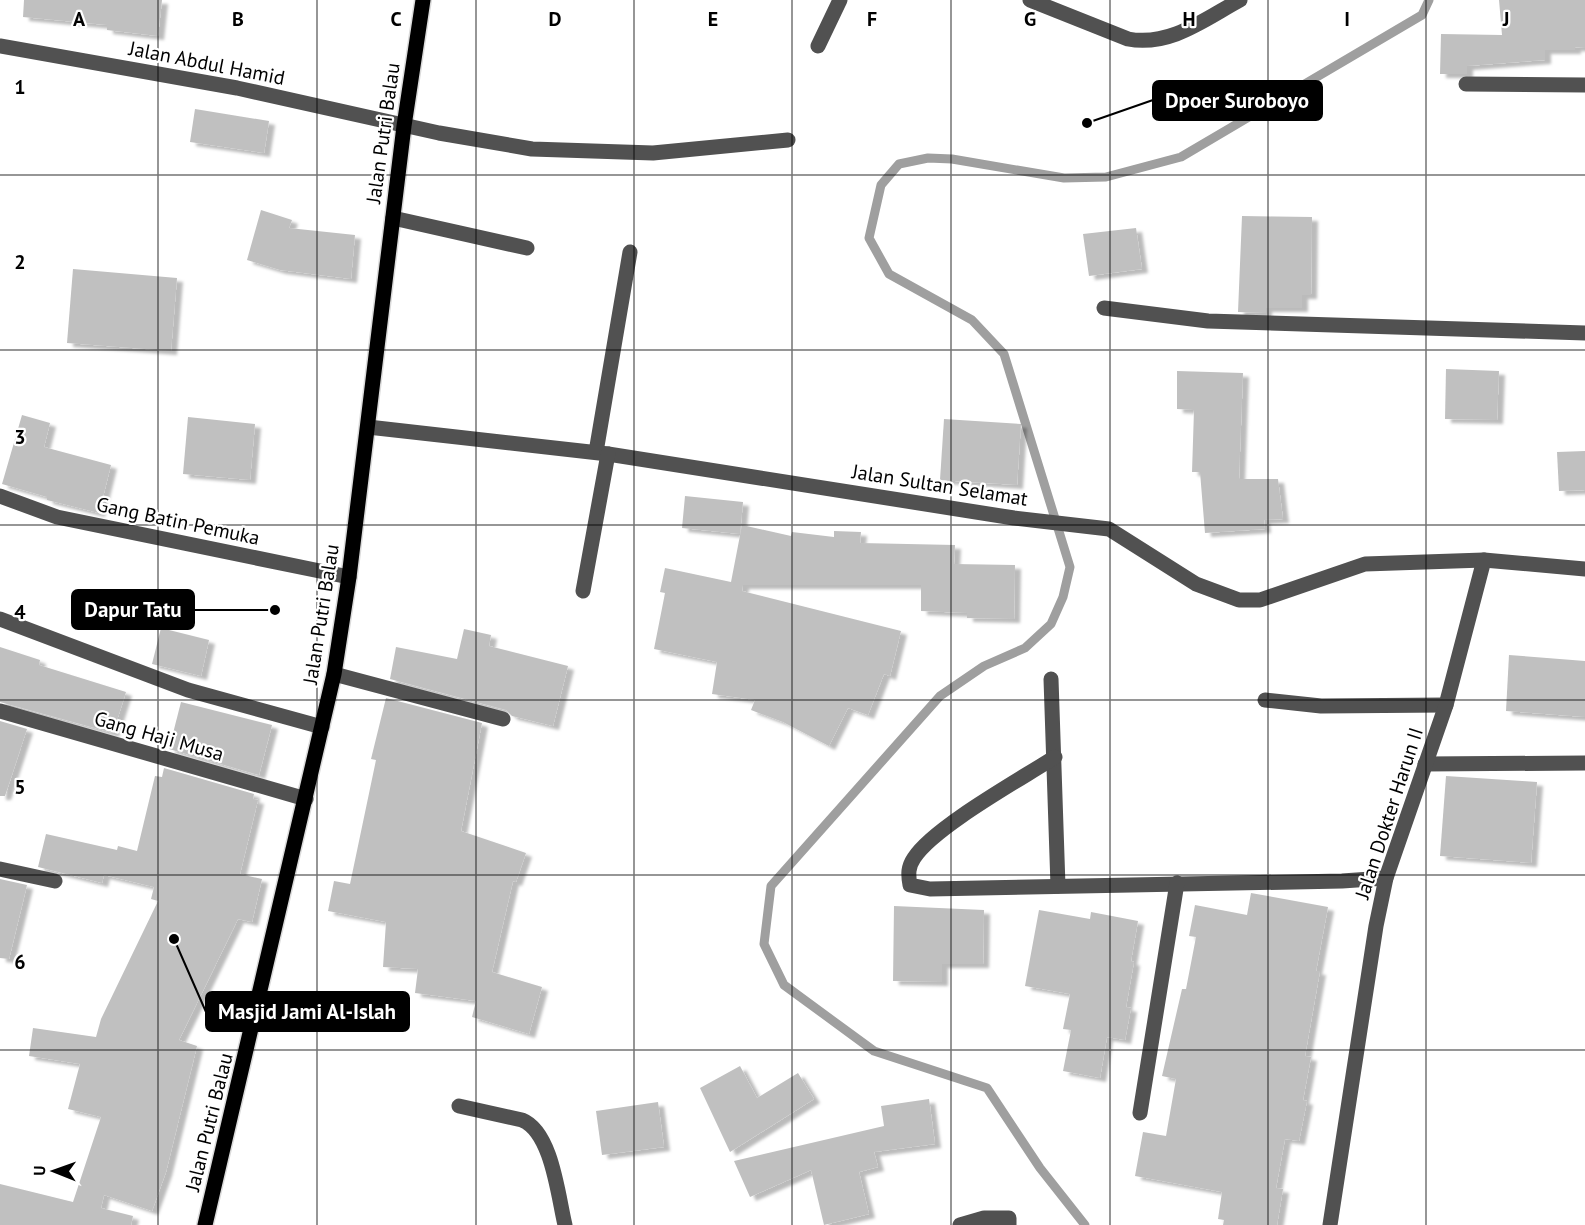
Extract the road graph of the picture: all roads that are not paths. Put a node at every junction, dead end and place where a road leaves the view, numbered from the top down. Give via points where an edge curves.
1 (423, 0) edge
2 (840, 0) edge
3 (1030, 0) edge
4 (1240, 0) edge
5 (0, 46) edge
6 (818, 46) dead end
7 (1466, 84) dead end
8 (1585, 85) edge
9 (404, 126) junction
10 (788, 140) dead end
11 (393, 218) junction
12 (527, 248) dead end
13 (630, 252) dead end
14 (1104, 308) dead end
15 (1585, 333) edge
16 (368, 427) junction
17 (602, 453) junction
18 (0, 496) edge
19 (1485, 560) junction
20 (1585, 569) edge
21 (350, 577) junction
22 (583, 591) dead end
23 (0, 619) edge
24 (334, 674) junction
25 (1051, 679) dead end
26 (1265, 700) dead end
27 (1446, 705) junction
28 (0, 711) edge
29 (503, 719) dead end
30 (322, 727) junction
31 (1055, 757) junction
32 (1585, 763) edge
33 (1425, 764) junction
34 (306, 800) junction
35 (0, 869) edge
36 (1386, 878) junction
37 (55, 881) dead end
38 (1177, 883) junction
39 (1058, 886) junction
40 (459, 1106) dead end
41 (1140, 1113) dead end
42 (208, 1225) edge
43 (565, 1225) edge
44 (960, 1225) edge
45 (1009, 1225) edge
46 (1330, 1225) edge

1 - 9 main road, Jalan Putri Balau
2 - 6 street
3 - 4 street via 1143,42 1175,36
5 - 9 street, Jalan Abdul Hamid via 237,88
7 - 8 street
9 - 10 street, Jalan Abdul Hamid via 543,150 653,153
9 - 11 main road, Jalan Putri Balau
11 - 12 street
11 - 16 main road, Jalan Putri Balau
13 - 17 street
14 - 15 street via 1208,321
16 - 17 street, Jalan Sultan Selamat
16 - 21 main road, Jalan Putri Balau
17 - 19 street, Jalan Sultan Selamat via 1014,518 1109,529 1196,584 1239,600 1260,600 1365,564
17 - 22 street
18 - 21 street, Gang Batin Pemuka via 57,518
19 - 20 street, Jalan Sultan Selamat
19 - 27 street, Jalan Dokter Harun II
21 - 24 main road, Jalan Putri Balau
23 - 30 street via 188,690
24 - 29 street
24 - 30 main road, Jalan Putri Balau
25 - 31 street
26 - 27 street via 1321,706
27 - 33 street, Jalan Dokter Harun II
28 - 34 street, Gang Haji Musa
30 - 34 main road, Jalan Putri Balau
31 - 39 street
31 - 39 street via 924,847 908,872 910,885 919,889
32 - 33 street
33 - 36 street, Jalan Dokter Harun II
34 - 42 main road, Jalan Putri Balau
35 - 37 street
36 - 38 street
36 - 46 street, Jalan Dokter Harun II
38 - 39 street
38 - 41 street
40 - 43 street via 522,1120 539,1131
44 - 45 street via 984,1218 1009,1218

